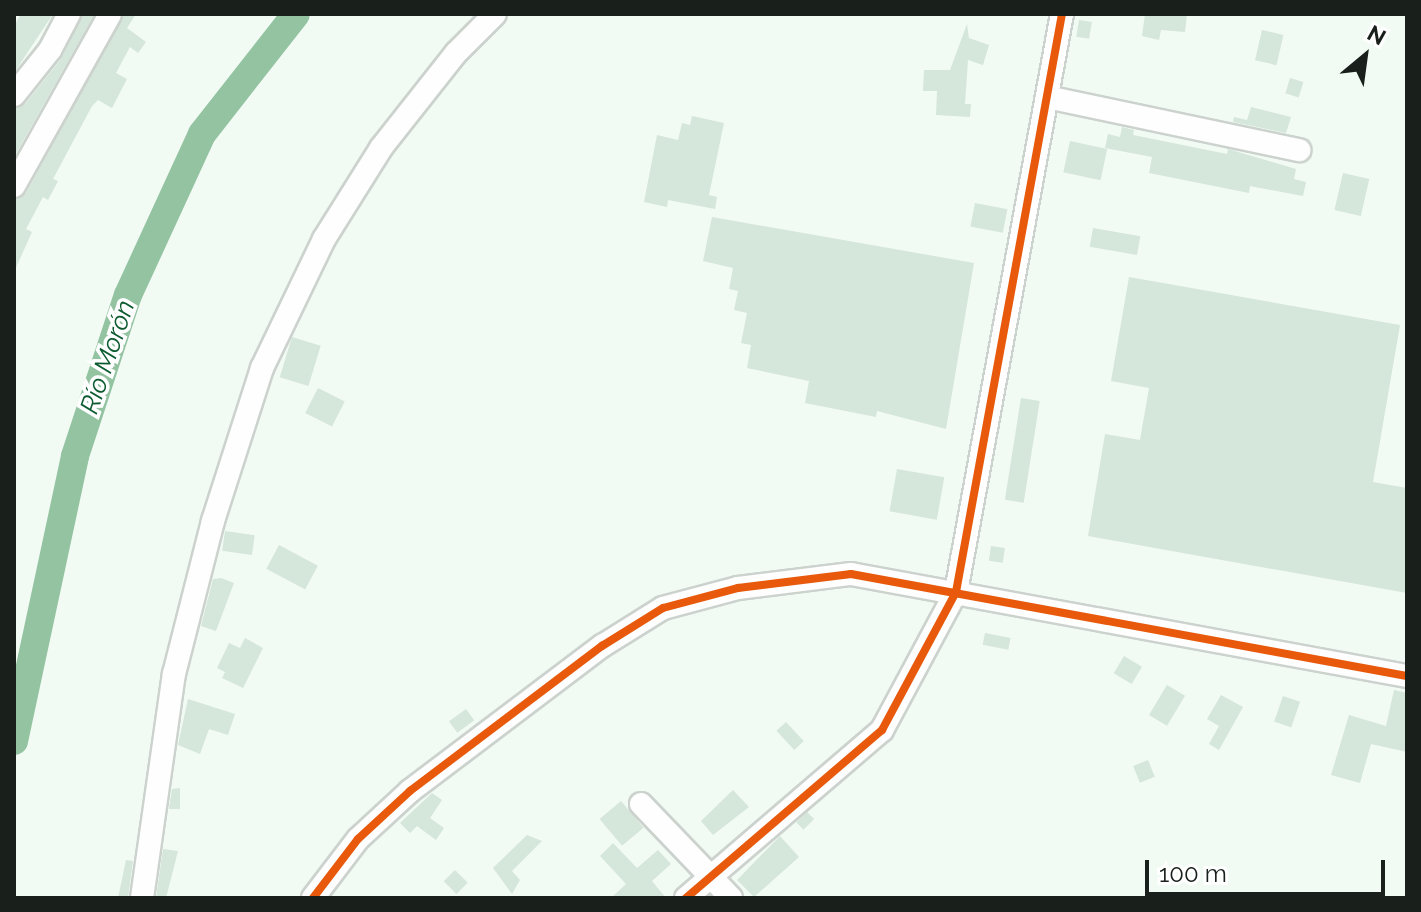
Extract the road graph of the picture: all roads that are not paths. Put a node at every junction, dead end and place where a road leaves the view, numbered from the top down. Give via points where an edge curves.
1 (69, 14) edge
2 (110, 14) edge
3 (495, 14) edge
4 (1062, 14) edge
5 (14, 95) edge
6 (1047, 97) junction
7 (1299, 150) dead end
8 (14, 186) edge
9 (956, 592) junction
10 (1407, 676) edge
11 (641, 804) dead end
12 (710, 876) junction
13 (142, 898) edge
14 (313, 898) edge
15 (686, 898) edge
16 (731, 898) edge

1 - 5 street via 50,50
2 - 8 street
3 - 13 street via 456,53 381,148 324,239 246,410 174,674
4 - 6 street
6 - 7 street
6 - 9 street
9 - 10 street
9 - 12 street via 882,730
9 - 14 street via 851,574 784,579 663,608 602,646 410,791 358,839
11 - 12 street
12 - 15 street
12 - 16 street

